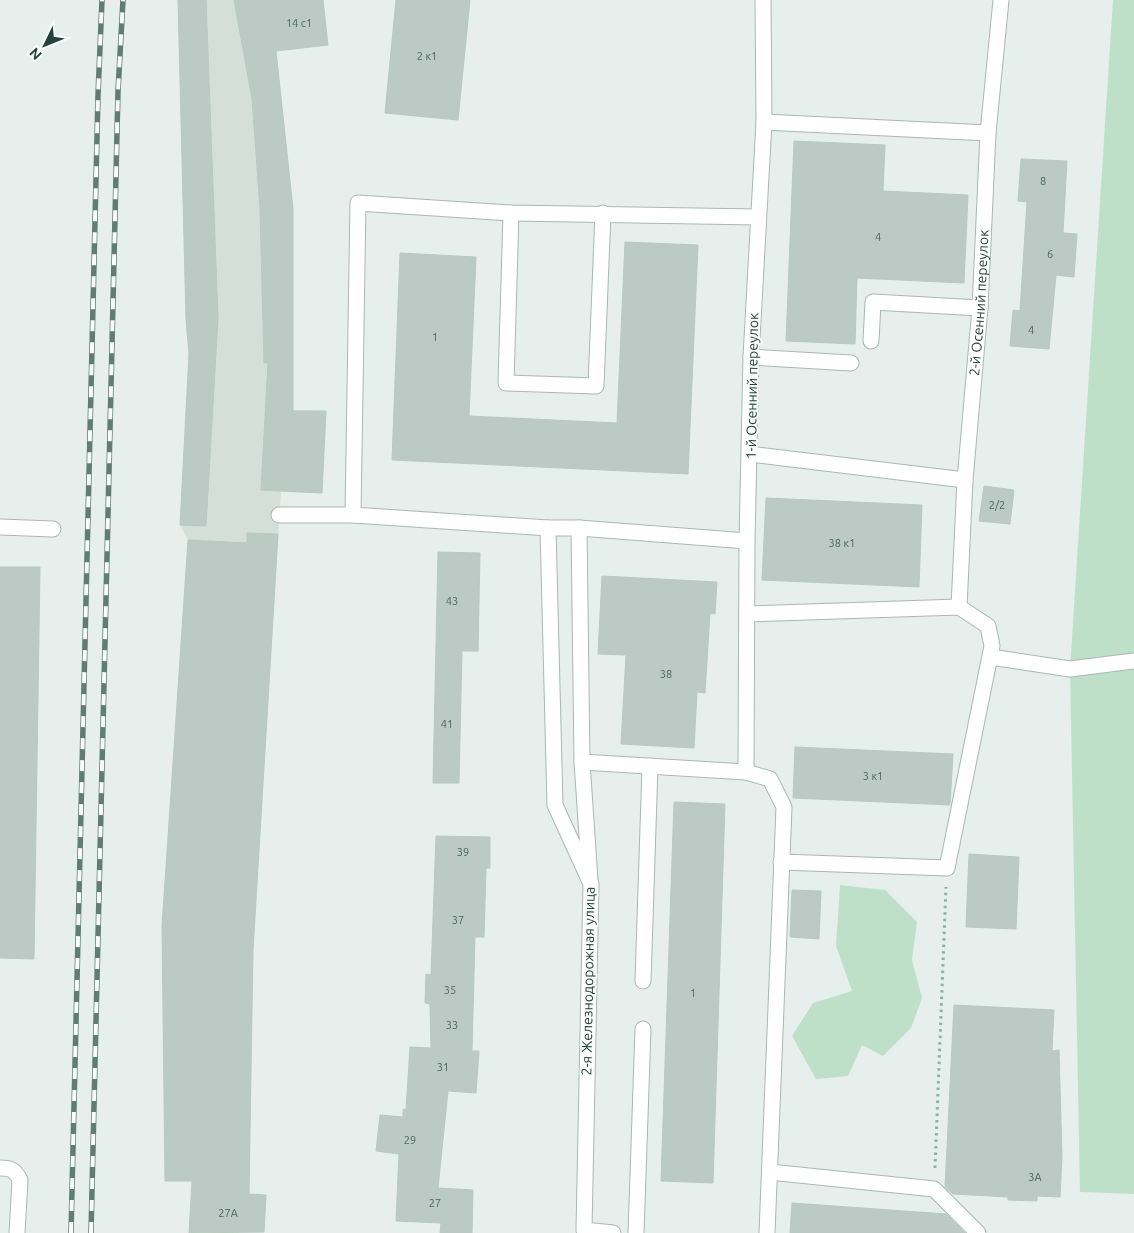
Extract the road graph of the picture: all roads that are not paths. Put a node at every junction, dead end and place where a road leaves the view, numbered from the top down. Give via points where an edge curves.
1 (763, 0) edge
2 (1001, 0) edge
3 (764, 122) junction
4 (988, 133) junction
5 (510, 213) junction
6 (603, 213) junction
7 (758, 216) junction
8 (980, 308) junction
9 (871, 341) dead end
10 (752, 357) junction
11 (851, 362) dead end
12 (750, 454) junction
13 (965, 480) junction
14 (279, 514) dead end
15 (353, 515) junction
16 (0, 527) edge
17 (548, 528) junction
18 (579, 528) junction
19 (53, 529) dead end
20 (747, 541) junction
21 (959, 607) junction
22 (747, 614) junction
23 (991, 657) junction
24 (1134, 662) edge
25 (582, 762) junction
26 (650, 766) junction
27 (746, 772) junction
28 (782, 862) junction
29 (591, 884) junction
30 (643, 981) dead end
31 (643, 1028) dead end
32 (0, 1168) edge
33 (770, 1172) junction
34 (581, 1232) edge
35 (17, 1233) edge
36 (613, 1233) edge
37 (636, 1233) edge
38 (767, 1233) edge
39 (978, 1233) edge

1 - 3 street, 1-й Осенний переулок
2 - 4 street, 2-й Осенний переулок
3 - 4 street
3 - 7 street, 1-й Осенний переулок
4 - 8 street, 2-й Осенний переулок
5 - 6 street
5 - 6 street via 506,383 596,386
5 - 15 street via 358,203
6 - 7 street
7 - 10 street, 1-й Осенний переулок
8 - 9 street via 873,302
8 - 13 street, 2-й Осенний переулок
10 - 11 street
10 - 12 street, 1-й Осенний переулок
12 - 13 street
12 - 20 street, 1-й Осенний переулок
13 - 21 street, 2-й Осенний переулок
14 - 15 street
15 - 17 street
16 - 19 street
17 - 18 street
17 - 29 street, 2-я Железнодорожная улица via 555,805
18 - 20 street
18 - 25 street
20 - 22 street, 1-й Осенний переулок
21 - 22 street
21 - 23 street via 988,626
22 - 27 street, 1-й Осенний переулок
23 - 24 street via 1070,669
23 - 28 street via 947,868
25 - 26 street
25 - 29 street
26 - 27 street
26 - 30 street
27 - 28 street via 770,779 784,807
28 - 33 street
29 - 34 street, 2-я Железнодорожная улица
31 - 37 street
32 - 35 street via 16,1172 20,1180
33 - 38 street
33 - 39 street via 934,1189
34 - 36 street, 2-я Железнодорожная улица

